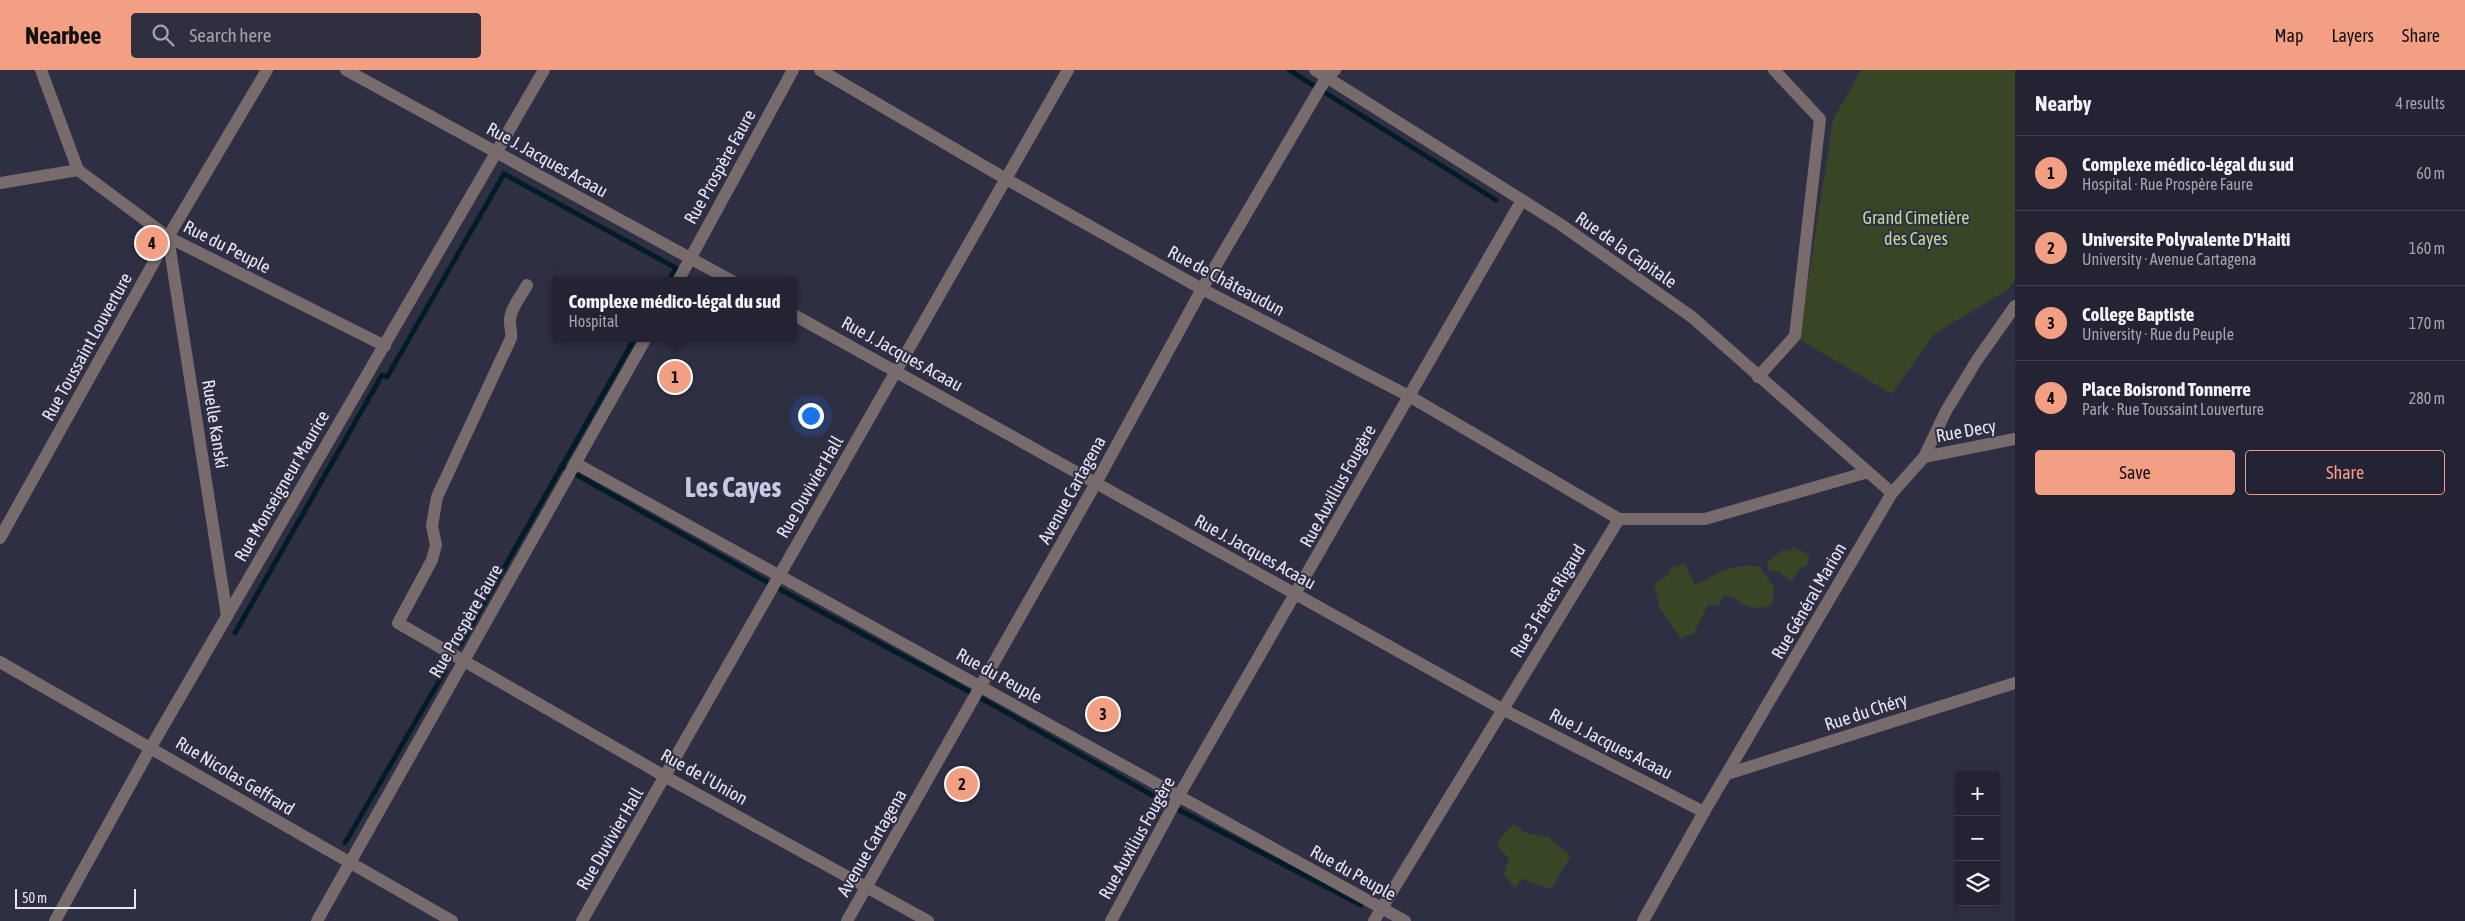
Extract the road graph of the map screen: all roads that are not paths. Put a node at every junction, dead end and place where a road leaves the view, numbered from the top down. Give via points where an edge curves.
1 (41, 70) edge
2 (267, 70) edge
3 (346, 70) edge
4 (544, 70) edge
5 (793, 70) edge
6 (820, 70) edge
7 (1068, 70) edge
8 (1315, 70) edge
9 (1774, 70) edge
10 (1331, 74) edge
11 (497, 153) junction
12 (78, 170) junction
13 (1006, 179) junction
14 (0, 183) edge
15 (1522, 200) junction
16 (168, 236) junction
17 (690, 258) junction
18 (680, 277) edge
19 (725, 277) edge
20 (527, 284) dead end
21 (1202, 289) junction
22 (2015, 306) edge
23 (797, 317) edge
24 (644, 342) edge
25 (385, 346) junction
26 (897, 371) junction
27 (1758, 377) junction
28 (1409, 396) junction
29 (2015, 439) edge
30 (1924, 457) junction
31 (575, 464) junction
32 (1868, 472) junction
33 (1096, 483) junction
34 (1892, 493) junction
35 (1619, 519) junction
36 (0, 538) edge
37 (779, 577) junction
38 (1296, 596) junction
39 (227, 616) junction
40 (0, 662) edge
41 (464, 662) junction
42 (2015, 683) edge
43 (982, 686) junction
44 (1502, 709) junction
45 (151, 747) junction
46 (1727, 774) junction
47 (666, 776) junction
48 (1178, 797) junction
49 (1704, 812) junction
50 (349, 864) junction
51 (867, 887) junction
52 (1381, 909) junction
53 (55, 921) edge
54 (317, 921) edge
55 (452, 921) edge
56 (582, 921) edge
57 (848, 921) edge
58 (928, 921) edge
59 (1111, 921) edge
60 (1374, 921) edge
61 (1405, 921) edge
62 (1643, 921) edge

1 - 12 street
2 - 16 street, Rue Toussaint Louverture
3 - 11 street, Rue J. Jacques Acaau
4 - 11 street, Rue Monseigneur Maurice
5 - 17 street, Rue Prospère Faure
6 - 13 street, Rue de Châteaudun
7 - 13 street, Rue Duvivier Hall
8 - 10 street, Rue de la Capitale
9 - 27 street via 1820,119 1795,336
10 - 15 street, Rue de la Capitale
10 - 21 street, Avenue Cartagena
11 - 17 street, Rue J. Jacques Acaau
11 - 25 street, Rue Monseigneur Maurice
12 - 14 street
12 - 16 street, Rue du Peuple
13 - 21 street, Rue de Châteaudun
13 - 26 street, Rue Duvivier Hall
15 - 27 street, Rue de la Capitale via 1692,317
15 - 28 street, Rue Auxilius Fougère
16 - 25 street, Rue du Peuple
16 - 36 street, Rue Toussaint Louverture
16 - 39 street, Ruelle Kanski
17 - 18 street, Rue Prospère Faure
17 - 19 street, Rue J. Jacques Acaau
20 - 41 street, Rue de l'Union via 512,312 511,338 437,497 432,526 436,545 432,560 398,623
21 - 28 street, Rue de Châteaudun
21 - 33 street, Avenue Cartagena
22 - 30 street, Rue Général Marion via 1951,403
23 - 26 street, Rue J. Jacques Acaau
24 - 31 street, Rue Prospère Faure
25 - 39 street, Rue Monseigneur Maurice
26 - 33 street, Rue J. Jacques Acaau
26 - 37 street, Rue Duvivier Hall
27 - 32 street, Rue de la Capitale
28 - 35 street, Rue de Châteaudun
28 - 38 street, Rue Auxilius Fougère
29 - 30 street, Rue Decy
30 - 34 street, Rue Général Marion
31 - 37 street, Rue du Peuple
31 - 41 street, Rue Prospère Faure
32 - 34 street, Rue de la Capitale
32 - 35 street via 1706,519
33 - 38 street, Rue J. Jacques Acaau
33 - 43 street, Avenue Cartagena
34 - 46 street, Rue Général Marion
35 - 44 street, Rue 3 Frères Rigaud
37 - 43 street, Rue du Peuple
37 - 47 street, Rue Duvivier Hall
38 - 44 street, Rue J. Jacques Acaau
38 - 48 street, Rue Auxilius Fougère
39 - 45 street, Rue Monseigneur Maurice
40 - 45 street, Rue Nicolas Geffrard
41 - 47 street, Rue de l'Union
41 - 50 street, Rue Prospère Faure
42 - 46 street, Rue du Chéry
43 - 48 street, Rue du Peuple
43 - 51 street, Avenue Cartagena
44 - 49 street, Rue J. Jacques Acaau
44 - 52 street, Rue 3 Frères Rigaud
45 - 50 street, Rue Nicolas Geffrard
45 - 53 street, Rue Monseigneur Maurice
46 - 49 street, Rue Général Marion
47 - 51 street, Rue de l'Union
47 - 56 street, Rue Duvivier Hall
48 - 52 street, Rue du Peuple
48 - 59 street, Rue Auxilius Fougère
49 - 62 street, Rue Général Marion
50 - 54 street, Rue Prospère Faure
50 - 55 street, Rue Nicolas Geffrard
51 - 57 street, Avenue Cartagena
51 - 58 street, Rue de l'Union
52 - 60 street, Rue 3 Frères Rigaud
52 - 61 street, Rue du Peuple

